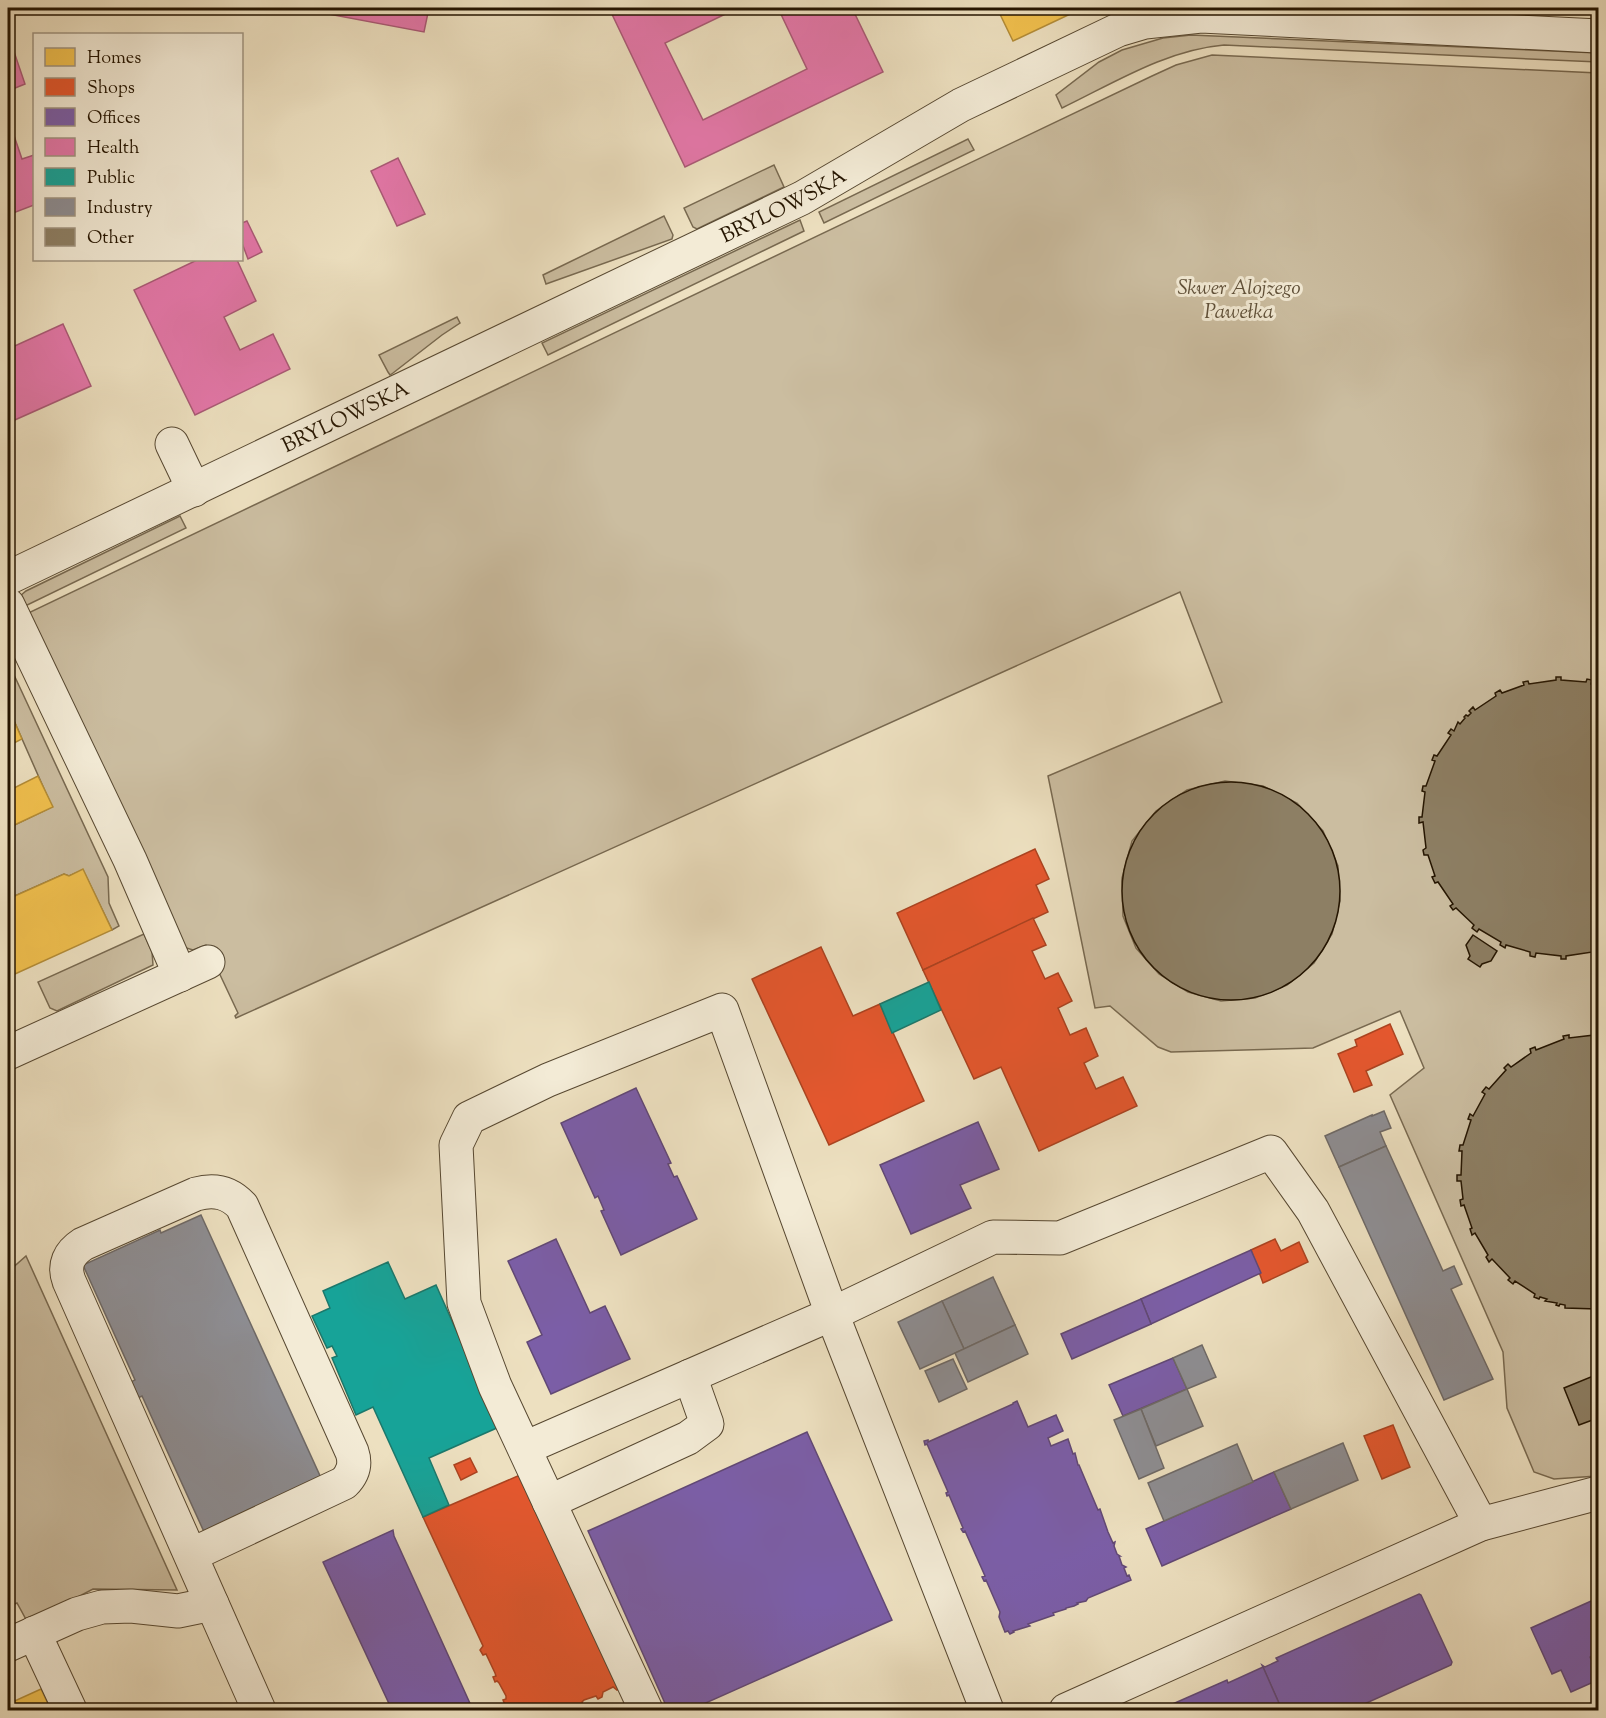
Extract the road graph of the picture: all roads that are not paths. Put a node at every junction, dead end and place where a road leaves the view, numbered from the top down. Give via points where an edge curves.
1 (1599, 36) edge
2 (172, 444) dead end
3 (194, 490) junction
4 (8, 578) edge
5 (8, 605) edge
6 (8, 1053) edge
7 (832, 1314) junction
8 (690, 1376) junction
9 (525, 1448) junction
10 (1599, 1493) edge
11 (549, 1502) junction
12 (1481, 1524) junction
13 (191, 1555) junction
14 (212, 1604) junction
15 (21, 1639) edge
16 (70, 1710) edge
17 (259, 1710) edge
18 (646, 1710) edge
19 (987, 1710) edge
20 (1066, 1710) edge

1 - 3 street, BRYLOWSKA via 1201,16 1145,22 1118,30 960,105 802,198
2 - 3 street
3 - 4 street, BRYLOWSKA
5 - 6 street via 130,860 194,969
7 - 8 street
7 - 9 street via 722,1010 548,1080 469,1118 456,1145 464,1304 495,1386
7 - 12 street via 993,1237 1060,1238 1271,1152 1313,1211
7 - 19 street
8 - 9 street
8 - 11 street via 707,1425 688,1438
9 - 11 street
10 - 12 street
11 - 18 street
12 - 20 street
13 - 13 street via 66,1269 73,1252 83,1244 196,1194 213,1191 229,1195 242,1206 354,1463 344,1483
13 - 14 street
14 - 15 street via 178,1611 102,1607
14 - 17 street
15 - 16 street

